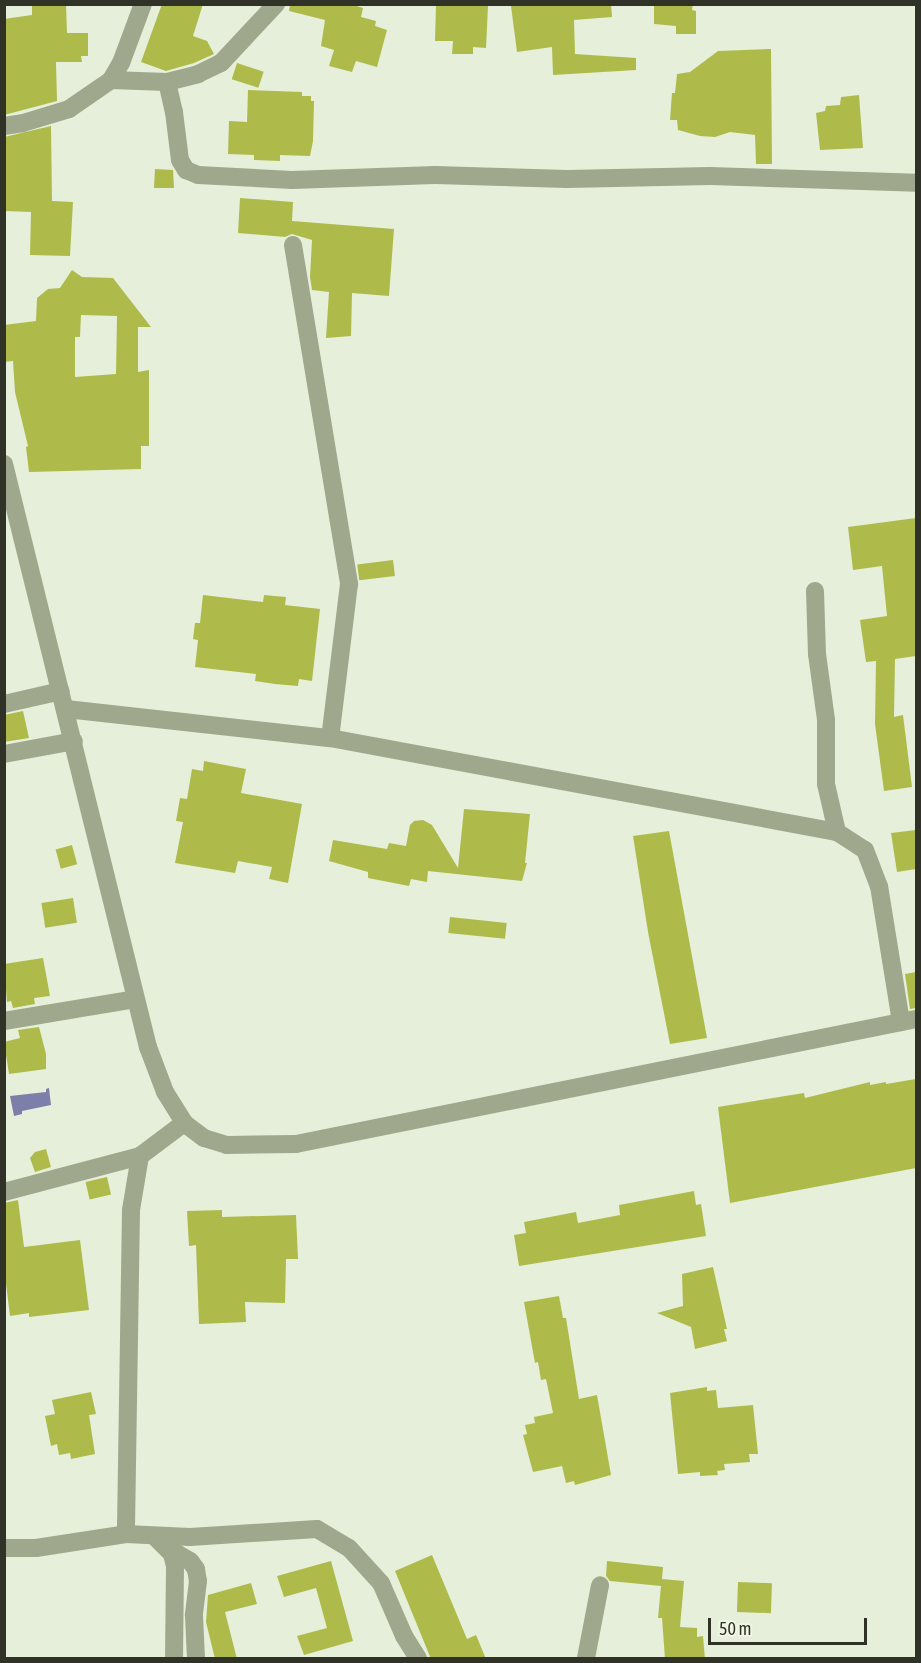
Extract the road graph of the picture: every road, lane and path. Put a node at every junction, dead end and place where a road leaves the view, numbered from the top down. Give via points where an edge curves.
1 (143, 4) edge
2 (276, 4) edge
3 (111, 80) junction
4 (167, 82) junction
5 (4, 126) edge
6 (916, 183) edge
7 (293, 245) dead end
8 (4, 464) edge
9 (815, 591) dead end
10 (61, 691) junction
11 (4, 704) edge
12 (66, 709) junction
13 (330, 738) junction
14 (74, 741) junction
15 (4, 754) edge
16 (837, 832) junction
17 (135, 999) junction
18 (909, 1020) edge
19 (4, 1021) edge
20 (184, 1123) junction
21 (140, 1156) junction
22 (4, 1192) edge
23 (126, 1534) junction
24 (154, 1536) junction
25 (4, 1548) edge
26 (172, 1554) junction
27 (600, 1585) dead end
28 (174, 1659) edge
29 (196, 1659) edge
30 (418, 1659) edge
31 (586, 1659) edge

1 - 3 street
2 - 4 street via 221,63
3 - 4 street
3 - 5 street via 69,109
4 - 6 street via 180,160 186,170 198,176 292,180 435,175 567,179 710,176
7 - 13 street via 349,584
8 - 10 street
9 - 16 street via 817,654 826,720 826,784
10 - 11 street
10 - 12 street
12 - 13 street
12 - 14 street
13 - 16 street
14 - 15 street
14 - 17 street
16 - 18 street via 865,850 879,886
17 - 19 street
17 - 20 street via 165,1092
18 - 20 street via 296,1144 227,1145 204,1138
20 - 21 street
21 - 22 street
21 - 23 street via 131,1210
23 - 24 street
23 - 25 street via 36,1548
24 - 26 street
24 - 30 street via 317,1529 349,1548 381,1583
26 - 28 street
26 - 29 street via 190,1561 196,1569
27 - 31 street

